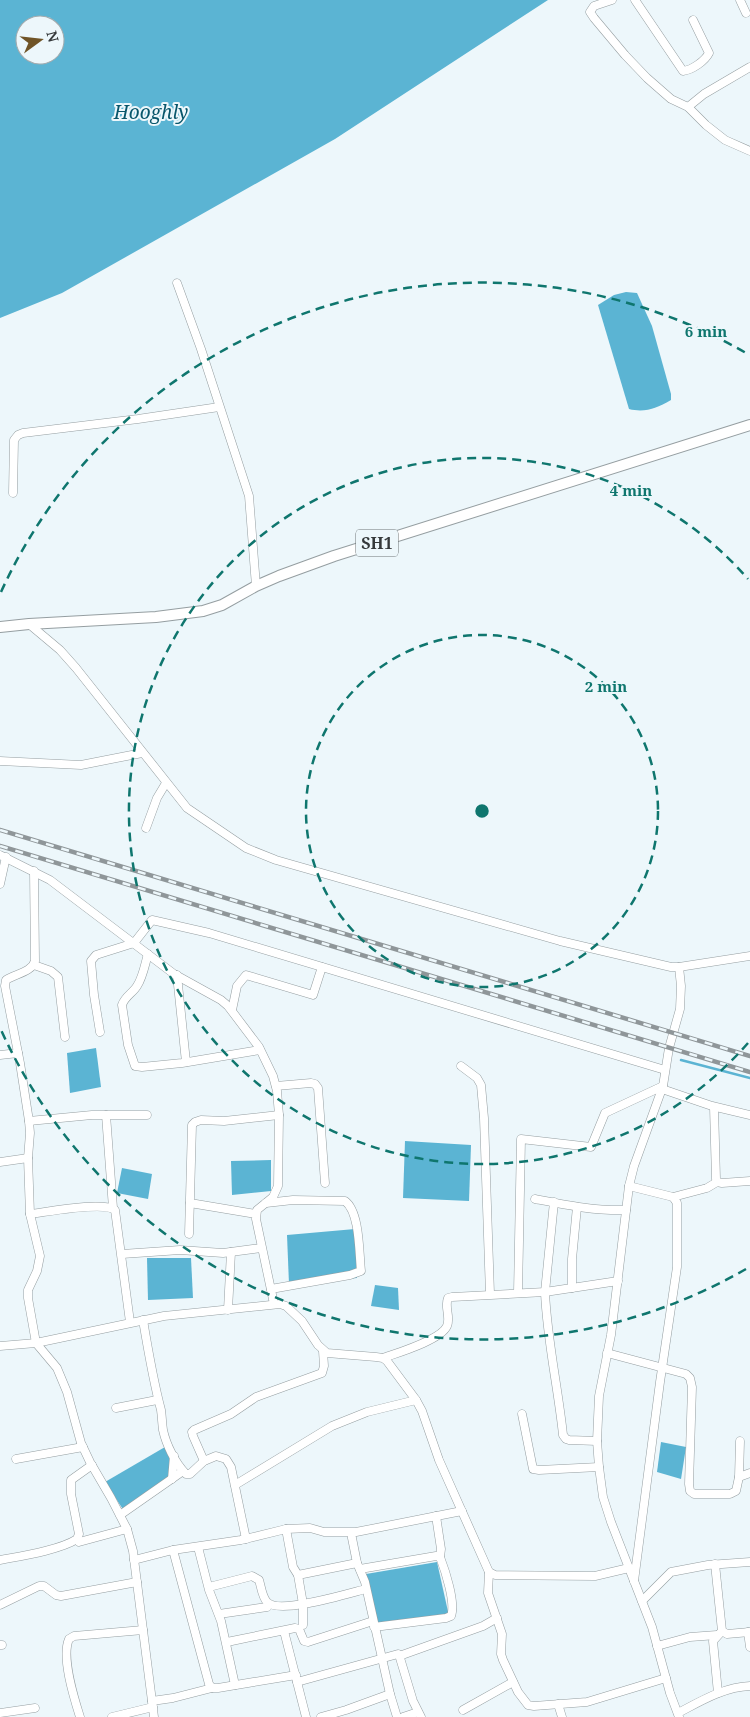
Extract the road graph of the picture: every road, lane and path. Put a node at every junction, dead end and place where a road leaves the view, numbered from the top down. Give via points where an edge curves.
1 (612, 0) edge
2 (635, 0) edge
3 (740, 0) edge
4 (746, 13) dead end
5 (693, 20) dead end
6 (750, 67) edge
7 (688, 107) junction
8 (750, 151) edge
9 (177, 283) dead end
10 (219, 407) junction
11 (750, 425) edge
12 (13, 493) dead end
13 (256, 586) junction
14 (29, 624) junction
15 (0, 627) edge
16 (142, 753) junction
17 (0, 761) edge
18 (166, 783) junction
19 (146, 828) dead end
20 (3, 856) edge
21 (34, 871) junction
22 (0, 884) edge
23 (134, 944) junction
24 (148, 954) junction
25 (750, 956) edge
26 (34, 966) junction
27 (322, 967) junction
28 (679, 967) junction
29 (177, 975) junction
30 (232, 1010) junction
31 (100, 1032) dead end
32 (65, 1037) dead end
33 (260, 1050) junction
34 (18, 1053) junction
35 (0, 1055) edge
36 (186, 1062) junction
37 (461, 1066) dead end
38 (666, 1070) junction
39 (276, 1086) junction
40 (663, 1087) junction
41 (714, 1107) junction
42 (106, 1115) junction
43 (147, 1115) dead end
44 (279, 1115) junction
45 (750, 1115) edge
46 (29, 1122) junction
47 (28, 1158) junction
48 (0, 1162) edge
49 (750, 1181) edge
50 (717, 1182) junction
51 (325, 1183) dead end
52 (629, 1186) junction
53 (673, 1197) junction
54 (535, 1199) dead end
55 (554, 1202) junction
56 (190, 1203) junction
57 (262, 1204) junction
58 (577, 1207) junction
59 (113, 1208) junction
60 (626, 1210) junction
61 (30, 1214) junction
62 (256, 1214) junction
63 (189, 1234) dead end
64 (261, 1248) junction
65 (231, 1252) junction
66 (122, 1254) junction
67 (618, 1281) junction
68 (572, 1288) junction
69 (271, 1289) junction
70 (546, 1292) junction
71 (518, 1293) junction
72 (490, 1294) junction
73 (274, 1304) junction
74 (228, 1310) junction
75 (143, 1320) junction
76 (130, 1322) junction
77 (36, 1342) junction
78 (0, 1346) edge
79 (323, 1351) junction
80 (608, 1352) junction
81 (383, 1358) junction
82 (662, 1367) junction
83 (157, 1400) junction
84 (416, 1400) junction
85 (116, 1408) dead end
86 (522, 1414) dead end
87 (597, 1441) junction
88 (740, 1441) dead end
89 (83, 1447) junction
90 (174, 1456) junction
91 (16, 1459) dead end
92 (204, 1461) junction
93 (92, 1465) junction
94 (599, 1467) junction
95 (183, 1471) junction
96 (750, 1473) edge
97 (739, 1477) junction
98 (172, 1479) junction
99 (235, 1485) junction
100 (462, 1511) junction
101 (120, 1515) junction
102 (436, 1516) junction
103 (127, 1529) junction
104 (286, 1529) junction
105 (351, 1533) junction
106 (246, 1539) junction
107 (79, 1542) dead end
108 (198, 1547) junction
109 (173, 1550) junction
110 (638, 1551) junction
111 (624, 1555) junction
112 (440, 1557) junction
113 (0, 1560) edge
114 (134, 1560) junction
115 (750, 1562) edge
116 (715, 1564) junction
117 (359, 1566) junction
118 (629, 1568) junction
119 (489, 1572) junction
120 (298, 1575) junction
121 (634, 1581) junction
122 (137, 1582) junction
123 (209, 1587) junction
124 (366, 1589) junction
125 (642, 1601) junction
126 (303, 1604) junction
127 (0, 1606) edge
128 (268, 1607) dead end
129 (219, 1614) junction
130 (497, 1618) junction
131 (373, 1624) junction
132 (303, 1625) dead end
133 (143, 1630) junction
134 (284, 1630) junction
135 (749, 1632) edge
136 (720, 1633) junction
137 (227, 1642) junction
138 (657, 1646) junction
139 (750, 1647) edge
140 (398, 1654) dead end
141 (381, 1658) junction
142 (666, 1678) junction
143 (296, 1679) junction
144 (513, 1682) junction
145 (235, 1685) junction
146 (750, 1686) edge
147 (212, 1688) junction
148 (718, 1693) junction
149 (390, 1694) junction
150 (152, 1704) junction
151 (558, 1704) junction
152 (35, 1708) dead end
153 (463, 1710) dead end
154 (0, 1713) edge
155 (419, 1714) edge
156 (679, 1715) edge
157 (80, 1717) edge
158 (112, 1717) edge
159 (154, 1717) edge
160 (306, 1717) edge
161 (321, 1717) edge
162 (397, 1717) edge
163 (403, 1717) edge
164 (562, 1717) edge

1 - 7 street via 594,6 590,12 594,18 647,78 671,99
2 - 5 street via 683,71 707,58 709,53
3 - 4 street
6 - 7 street
7 - 8 street via 725,140
9 - 10 street
10 - 12 street via 18,435 14,440
10 - 13 street via 249,496
11 - 13 main road, SH1 via 334,556
13 - 14 main road, SH1 via 222,605 184,614
14 - 15 main road, SH1
14 - 16 street via 76,668
16 - 17 street via 81,765
16 - 18 street
18 - 19 street
18 - 28 street via 200,818 246,848 276,860 560,941
20 - 21 street
20 - 22 street
21 - 23 street
21 - 26 street
23 - 24 street
23 - 27 street via 152,920 209,933
23 - 31 street via 92,957
24 - 29 street
24 - 36 street via 139,984 122,1005 132,1061 135,1066 142,1067
25 - 28 street
26 - 32 street via 51,970 58,977
26 - 34 street via 6,980 4,986
27 - 30 street via 314,995 246,975 238,986
27 - 38 street
28 - 38 street via 680,1009
29 - 30 street via 221,1000
29 - 36 street
30 - 33 street
33 - 36 street
33 - 39 street
34 - 35 street
34 - 46 street
37 - 72 street via 481,1085
38 - 40 street
39 - 44 street
39 - 51 street via 311,1083 318,1088
40 - 41 street
40 - 52 street
40 - 71 street via 605,1113 591,1147 521,1139
41 - 45 street
41 - 50 street
42 - 43 street
42 - 46 street
42 - 59 street
44 - 56 street via 195,1122 191,1133
44 - 57 street via 278,1186 273,1197
46 - 47 street
47 - 48 street
47 - 61 street
49 - 50 street
50 - 53 street
52 - 53 street
52 - 60 street
53 - 82 street via 677,1203 677,1267
54 - 55 street
55 - 58 street
55 - 70 street
56 - 62 street
56 - 63 street
57 - 62 street
57 - 69 street via 288,1200 345,1201 352,1208 356,1224 361,1271
58 - 60 street
58 - 68 street
59 - 61 street via 71,1208
59 - 66 street
60 - 67 street
61 - 77 street via 40,1256 28,1290
62 - 64 street
64 - 65 street
64 - 69 street
65 - 66 street via 180,1250
65 - 74 street
66 - 76 street
67 - 68 street
67 - 80 street
68 - 70 street
69 - 73 street
70 - 71 street
70 - 87 street via 550,1346 564,1435 569,1440
71 - 72 street
72 - 81 street via 448,1298 445,1329 415,1347
73 - 74 street
73 - 79 street via 286,1306 298,1316
74 - 75 street
75 - 76 street
75 - 83 street
76 - 77 street
77 - 78 street
77 - 89 street via 56,1368 67,1392
79 - 81 street
79 - 92 street via 322,1373 256,1398 231,1414 194,1430 193,1436
80 - 82 street
80 - 87 street via 599,1396
81 - 84 street
82 - 97 street via 686,1374 691,1382 690,1490 699,1495 730,1494 736,1491
82 - 110 street
83 - 85 street
83 - 90 street via 166,1440
84 - 99 street via 368,1412 332,1426
84 - 100 street
86 - 94 street via 534,1469
87 - 94 street
88 - 97 street
89 - 91 street
89 - 93 street
90 - 95 street
90 - 98 street
92 - 95 street via 190,1474
92 - 99 street via 216,1456 226,1459
93 - 101 street
93 - 113 street via 71,1480 77,1539 59,1547
94 - 111 street via 603,1497
95 - 98 street
96 - 97 street
98 - 101 street
99 - 106 street
100 - 102 street
100 - 119 street
101 - 103 street
102 - 105 street
102 - 112 street
103 - 107 street
103 - 114 street
104 - 105 street
104 - 106 street
104 - 120 street via 293,1567
105 - 117 street
106 - 108 street
108 - 109 street
108 - 123 street
109 - 114 street
109 - 147 street
110 - 111 street
110 - 121 street
111 - 118 street
112 - 117 street
112 - 131 street via 453,1608 452,1616
114 - 122 street
115 - 116 street
116 - 125 street via 672,1572
116 - 136 street
117 - 120 street
117 - 124 street
118 - 119 street via 595,1576 495,1575
118 - 121 street
119 - 130 street via 488,1594
120 - 126 street
121 - 125 street
122 - 127 street via 61,1596 39,1586
122 - 133 street
123 - 126 street via 252,1576 259,1580 268,1604
123 - 129 street
124 - 126 street
124 - 131 street
125 - 138 street
126 - 132 street
128 - 129 street
129 - 137 street
130 - 144 street via 502,1634 501,1654
130 - 155 street via 402,1656 401,1665
131 - 134 street via 308,1642 304,1641 299,1629
131 - 141 street
133 - 150 street
133 - 157 street via 69,1638 66,1645 70,1683
134 - 137 street
134 - 143 street
135 - 136 street
135 - 139 street
136 - 138 street
136 - 148 street via 713,1641
137 - 145 street
138 - 142 street
140 - 141 street
141 - 143 street
141 - 149 street
142 - 151 street via 594,1700
142 - 156 street
143 - 145 street
143 - 160 street
144 - 151 street via 528,1705
144 - 153 street
145 - 147 street
146 - 148 street
147 - 150 street
148 - 156 street
149 - 161 street
149 - 162 street
150 - 158 street
150 - 159 street
151 - 164 street
152 - 154 street
155 - 163 street

